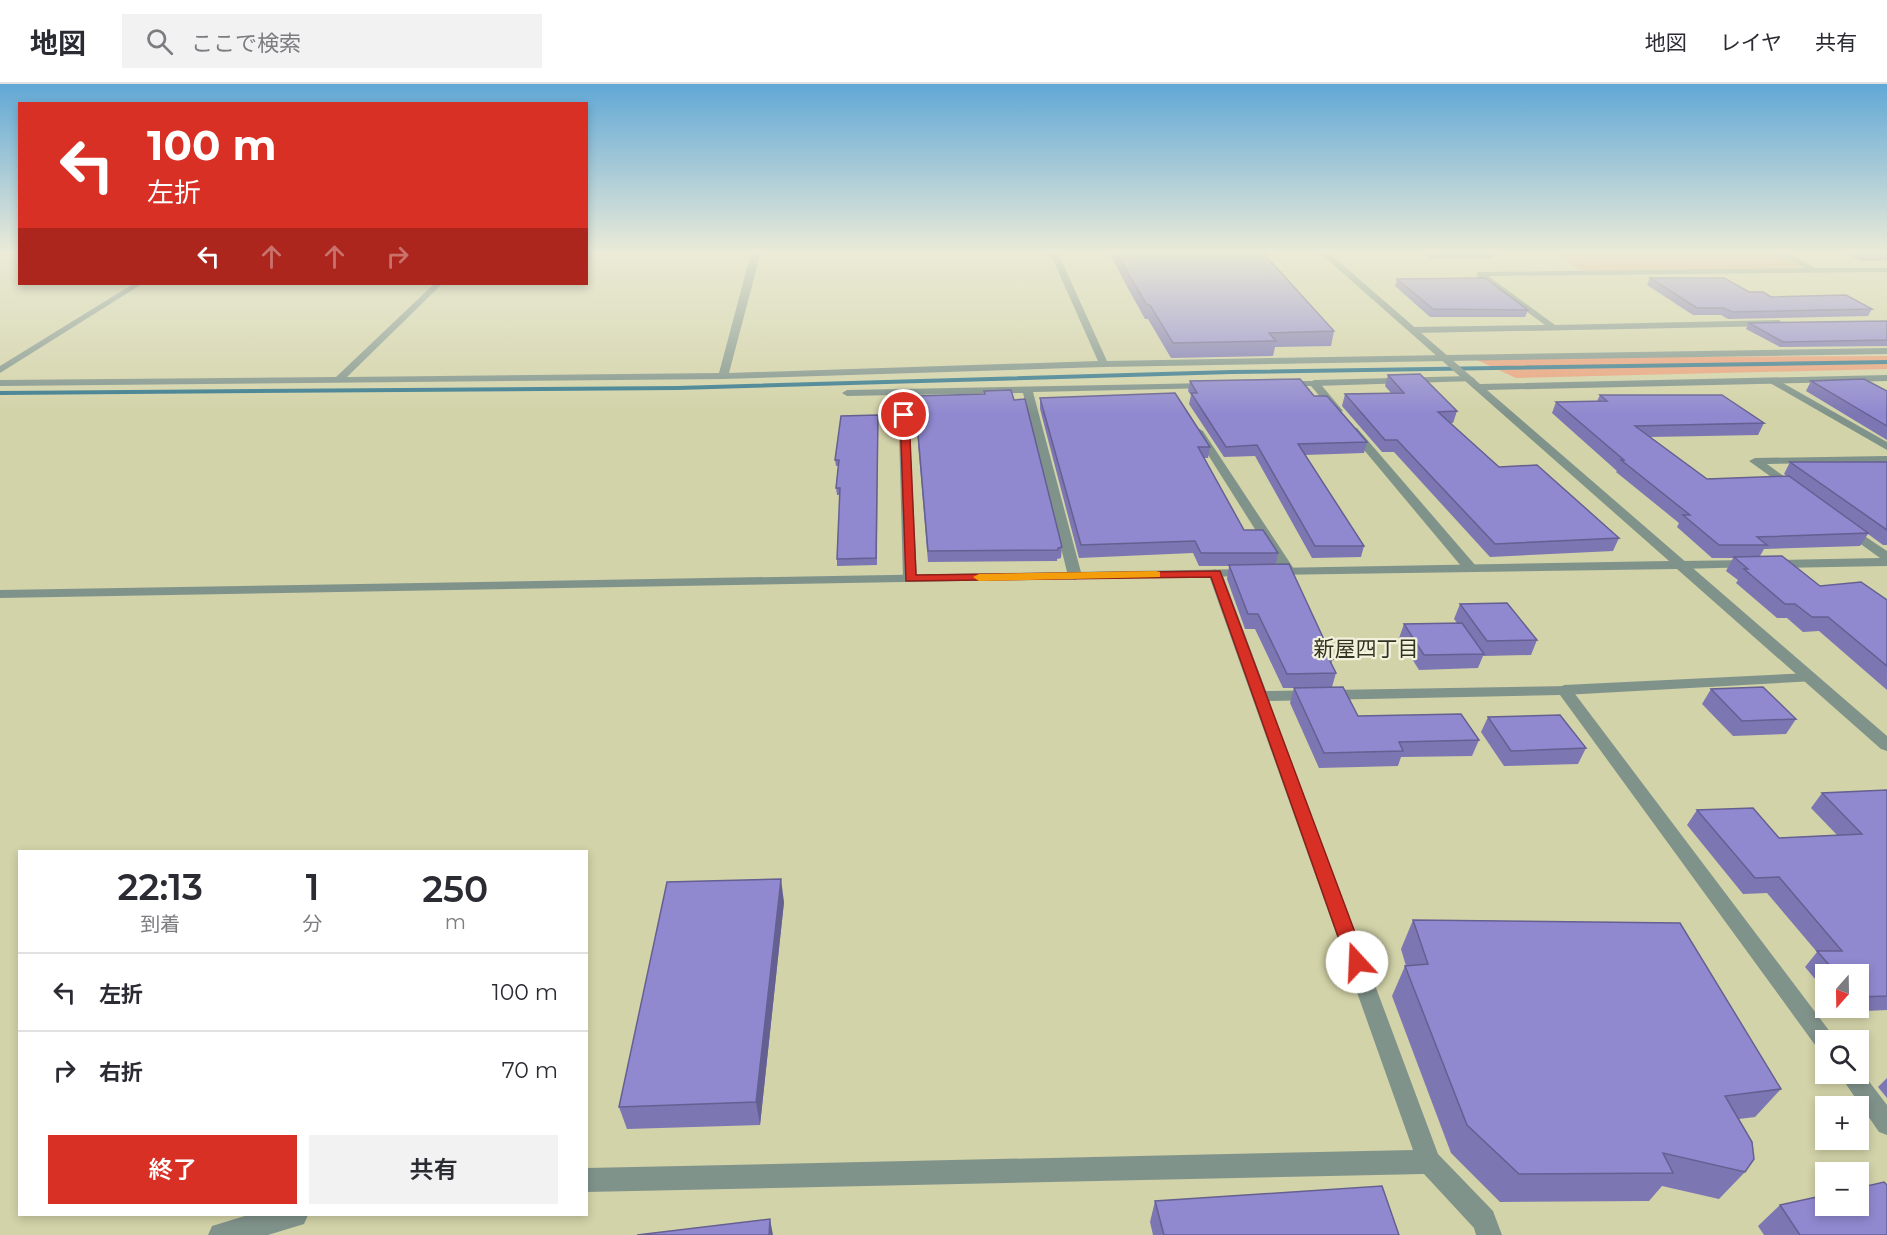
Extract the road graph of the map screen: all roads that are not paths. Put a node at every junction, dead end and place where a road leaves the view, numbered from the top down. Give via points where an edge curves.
1 (102, 307) edge
2 (414, 307) edge
3 (742, 307) edge
4 (1078, 307) edge
5 (1386, 307) edge
6 (1525, 307) edge
7 (1791, 323) edge
8 (1552, 326) junction
9 (1413, 330) junction
10 (1887, 351) edge
11 (1448, 360) junction
12 (1104, 364) junction
13 (0, 370) edge
14 (723, 376) junction
15 (1887, 378) edge
16 (337, 381) junction
17 (1471, 381) junction
18 (1774, 381) junction
19 (0, 383) edge
20 (1314, 383) junction
21 (1270, 384) edge
22 (1225, 385) edge
23 (1026, 389) junction
24 (903, 392) junction
25 (847, 393) dead end
26 (1189, 416) edge
27 (1887, 447) edge
28 (1887, 459) edge
29 (1802, 495) edge
30 (1840, 523) edge
31 (1887, 557) edge
32 (1887, 562) edge
33 (1681, 566) junction
34 (1471, 569) junction
35 (1289, 572) junction
36 (1215, 573) junction
37 (1075, 576) junction
38 (910, 578) junction
39 (0, 594) edge
40 (1810, 678) junction
41 (1564, 690) junction
42 (1260, 696) junction
43 (1887, 745) edge
44 (1817, 1030) edge
45 (1857, 1084) edge
46 (1887, 1124) edge
47 (1429, 1162) junction
48 (588, 1180) edge
49 (291, 1216) edge
50 (221, 1235) edge
51 (1489, 1235) edge

1 - 13 street
2 - 16 street
3 - 14 street
4 - 12 street
5 - 9 street
6 - 8 street
7 - 8 street
8 - 9 street
9 - 11 street
10 - 11 street
11 - 12 street
11 - 17 street
12 - 14 street
14 - 16 street
15 - 18 street
16 - 19 street
17 - 18 street
17 - 20 street
17 - 33 street
18 - 27 street
20 - 21 street
20 - 34 street
22 - 23 street via 1173,391
23 - 24 street
23 - 37 street
24 - 25 street
24 - 38 street
26 - 35 street
28 - 29 street via 1755,461
30 - 31 street
32 - 33 street
33 - 34 street
33 - 40 street
34 - 35 street
35 - 36 street
36 - 37 street
36 - 42 street
37 - 38 street
38 - 39 street
40 - 41 street
40 - 43 street
41 - 42 street
41 - 44 street
42 - 47 street
45 - 46 street
47 - 48 street
47 - 51 street via 1484,1220
49 - 50 street

